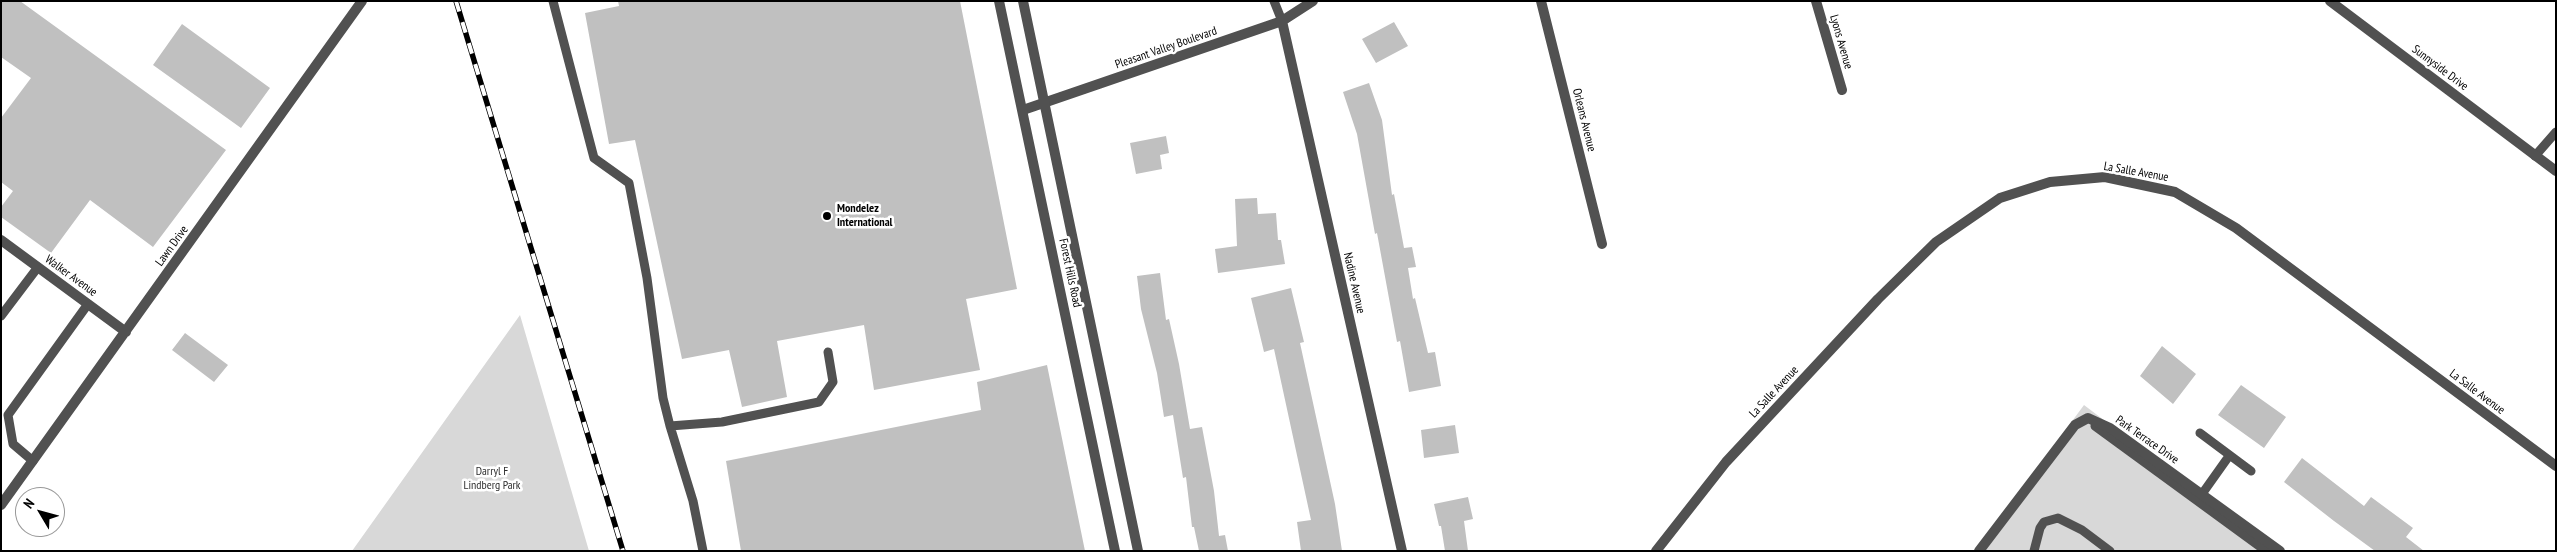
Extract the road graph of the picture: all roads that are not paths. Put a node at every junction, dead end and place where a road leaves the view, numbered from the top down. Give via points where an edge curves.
1 (362, 1) edge
2 (553, 1) edge
3 (999, 1) edge
4 (1024, 1) edge
5 (1274, 1) edge
6 (1313, 1) edge
7 (1541, 1) edge
8 (1816, 1) edge
9 (2330, 1) edge
10 (1282, 21) junction
11 (1842, 90) dead end
12 (1046, 103) junction
13 (1023, 110) junction
14 (2556, 132) edge
15 (2535, 156) junction
16 (2556, 171) edge
17 (1, 240) edge
18 (1602, 244) dead end
19 (38, 267) junction
20 (88, 304) junction
21 (1, 316) edge
22 (126, 332) junction
23 (828, 352) dead end
24 (4, 412) edge
25 (670, 426) junction
26 (2200, 433) dead end
27 (2230, 456) junction
28 (33, 461) junction
29 (2556, 466) edge
30 (2251, 471) dead end
31 (2202, 494) junction
32 (1, 505) edge
33 (704, 551) edge
34 (1114, 551) edge
35 (1138, 551) edge
36 (1402, 551) edge
37 (1656, 551) edge
38 (1980, 551) edge
39 (1985, 551) edge
40 (2034, 551) edge
41 (2110, 551) edge
42 (2266, 551) edge
43 (2280, 551) edge

1 - 22 street, Lawn Drive
2 - 25 lane via 594,158 629,183
3 - 13 street, Forest Hills Road
4 - 12 street, Forest Hills Road
5 - 10 lane
6 - 10 street, Pleasant Valley Boulevard
7 - 18 street, Orleans Avenue
8 - 11 street, Lyons Avenue
9 - 15 street, Sunnyside Drive
10 - 12 street, Pleasant Valley Boulevard
10 - 36 street, Nadine Avenue
12 - 13 street, Pleasant Valley Boulevard
12 - 35 street, Forest Hills Road
13 - 34 street, Forest Hills Road
14 - 15 lane
15 - 16 street, Sunnyside Drive
17 - 19 street, Walker Avenue
19 - 20 street, Walker Avenue
19 - 21 lane
20 - 22 street, Walker Avenue
20 - 24 lane
22 - 28 street, Lawn Drive
23 - 25 lane via 833,382 819,402 722,422
24 - 28 lane via 13,444
25 - 33 lane via 693,501
26 - 27 lane
27 - 30 lane
27 - 31 lane
28 - 32 street, Lawn Drive
29 - 37 street, La Salle Avenue via 2236,228 2176,192 2105,177 2050,182 2000,198 1936,242 1878,299 1726,462
31 - 38 street, Park Terrace Drive via 2110,428 2088,418 2075,425
31 - 43 street, Park Terrace Drive
39 - 42 lane via 2076,428 2087,423 2098,427
40 - 41 lane via 2044,522 2058,518 2082,530

